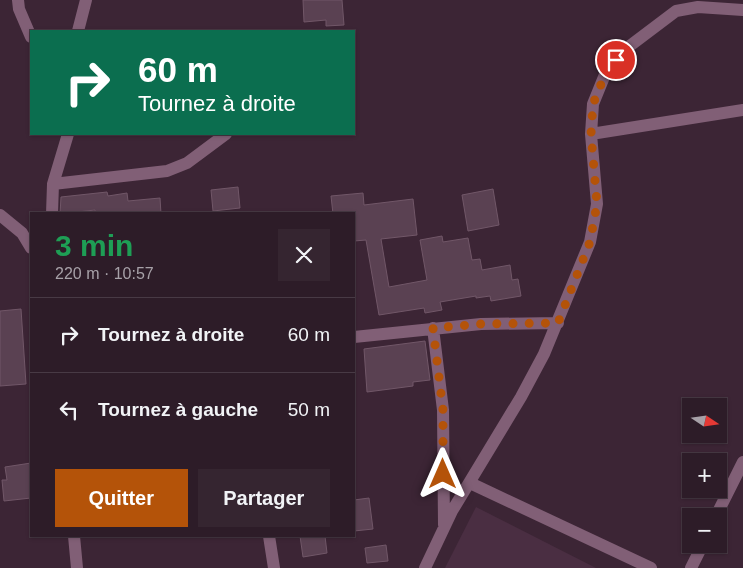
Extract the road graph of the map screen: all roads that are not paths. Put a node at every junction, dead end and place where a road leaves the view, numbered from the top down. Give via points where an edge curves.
1 (18, 0) edge
2 (86, 0) edge
3 (741, 10) edge
4 (78, 30) edge
5 (30, 35) edge
6 (743, 110) edge
7 (591, 134) junction
8 (68, 135) edge
9 (225, 135) edge
10 (53, 184) junction
11 (52, 212) edge
12 (0, 215) edge
13 (30, 246) edge
14 (558, 323) junction
15 (433, 328) junction
16 (355, 337) edge
17 (743, 462) edge
18 (470, 482) junction
19 (720, 508) edge
20 (444, 528) junction
21 (74, 537) edge
22 (269, 537) edge
23 (698, 553) edge
24 (77, 568) edge
25 (274, 568) edge
26 (424, 568) edge
27 (651, 568) edge
28 (691, 568) edge

1 - 5 street
2 - 4 street
3 - 7 street via 698,7 676,11 627,48 606,72 593,104
6 - 7 street
7 - 14 street via 597,204 590,242
8 - 10 street
9 - 10 street via 187,163 167,171
10 - 11 street
12 - 13 street via 22,234
14 - 15 street
14 - 18 street via 521,397
15 - 16 street
15 - 20 street via 443,410
17 - 19 street
18 - 20 street
18 - 27 street
20 - 26 street
21 - 24 street
22 - 25 street
23 - 28 street

